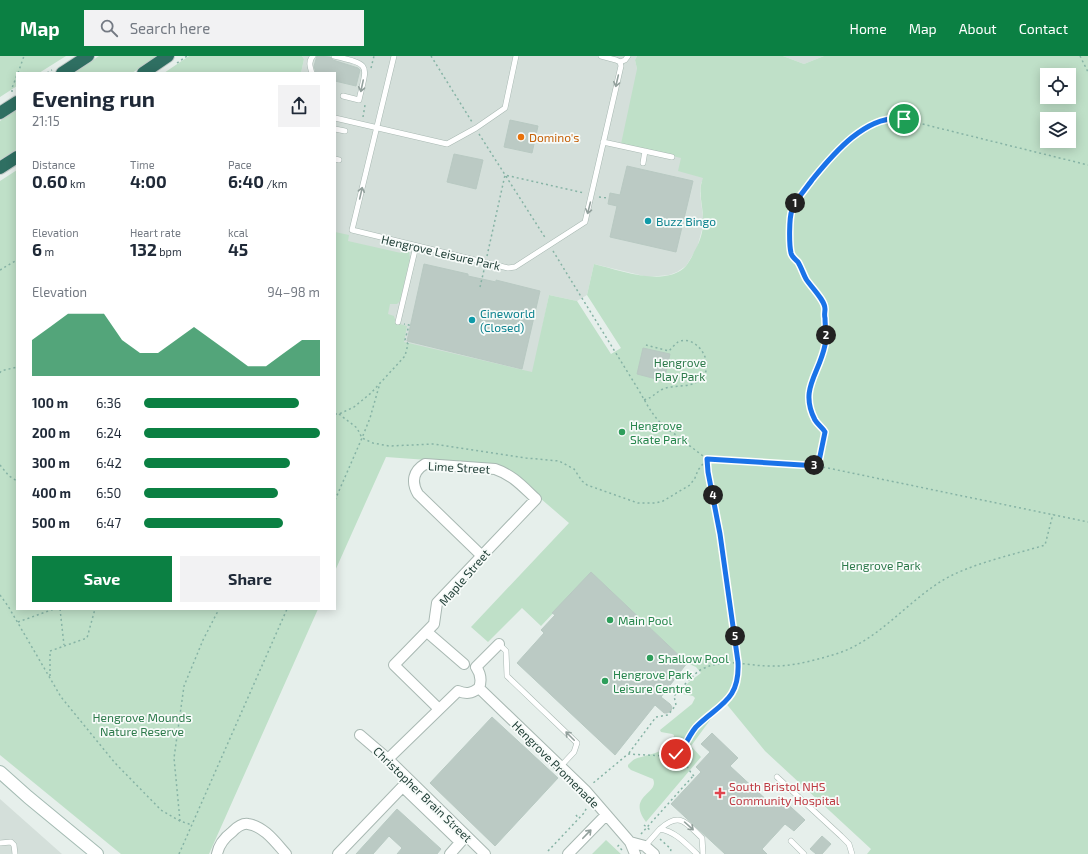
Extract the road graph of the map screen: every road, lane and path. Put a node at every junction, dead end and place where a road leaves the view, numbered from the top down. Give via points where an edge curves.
1 (24, 56) edge
2 (88, 56) edge
3 (168, 56) edge
4 (313, 56) edge
5 (334, 56) edge
6 (394, 56) edge
7 (431, 56) edge
8 (601, 56) edge
9 (628, 56) edge
10 (1080, 56) edge
11 (516, 57) edge
12 (620, 62) junction
13 (18, 72) edge
14 (64, 72) edge
15 (144, 72) edge
16 (312, 72) edge
17 (1088, 72) edge
18 (16, 77) edge
19 (343, 96) dead end
20 (15, 98) edge
21 (0, 113) edge
22 (336, 118) edge
23 (376, 128) junction
24 (476, 128) junction
25 (336, 129) edge
26 (345, 131) dead end
27 (603, 142) junction
28 (645, 151) junction
29 (672, 157) dead end
30 (16, 158) edge
31 (643, 163) dead end
32 (1088, 165) edge
33 (0, 168) edge
34 (505, 175) junction
35 (592, 195) junction
36 (607, 198) dead end
37 (549, 244) junction
38 (416, 246) junction
39 (16, 261) edge
40 (486, 262) junction
41 (0, 270) edge
42 (480, 287) dead end
43 (398, 322) joint
44 (646, 345) dead end
45 (16, 367) edge
46 (0, 373) edge
47 (380, 381) junction
48 (644, 400) junction
49 (339, 414) joint
50 (362, 438) junction
51 (707, 459) junction
52 (0, 465) edge
53 (818, 466) junction
54 (16, 480) edge
55 (336, 498) edge
56 (536, 499) joint
57 (1053, 514) junction
58 (1088, 522) edge
59 (482, 556) junction
60 (0, 595) edge
61 (51, 610) edge
62 (60, 610) edge
63 (95, 610) edge
64 (218, 610) edge
65 (287, 610) edge
66 (18, 622) junction
67 (427, 632) junction
68 (499, 644) joint
69 (64, 646) junction
70 (738, 662) junction
71 (464, 664) dead end
72 (50, 678) junction
73 (479, 688) junction
74 (439, 709) junction
75 (360, 735) dead end
76 (682, 751) junction
77 (628, 754) junction
78 (388, 759) junction
79 (560, 767) junction
80 (0, 772) edge
81 (693, 776) junction
82 (777, 777) dead end
83 (696, 778) dead end
84 (0, 779) edge
85 (408, 785) junction
86 (585, 790) junction
87 (28, 797) junction
88 (587, 804) dead end
89 (576, 815) dead end
90 (606, 815) junction
91 (579, 819) junction
92 (180, 820) junction
93 (192, 825) junction
94 (644, 825) dead end
95 (660, 829) junction
96 (463, 839) junction
97 (791, 841) dead end
98 (630, 842) junction
99 (0, 843) edge
100 (646, 846) junction
101 (548, 851) dead end
102 (15, 854) edge
103 (97, 854) edge
104 (179, 854) edge
105 (217, 854) edge
106 (286, 854) edge
107 (338, 854) edge
108 (450, 854) edge
109 (485, 854) edge
110 (568, 854) edge
111 (635, 854) edge
112 (654, 854) edge
113 (697, 854) edge
114 (703, 854) edge
115 (804, 854) edge
116 (852, 854) edge

1 - 13 path
2 - 14 highway
3 - 15 highway
4 - 16 lane via 310,58 309,66
5 -> 19 lane via 358,62 366,70 359,100
6 - 23 lane, Hengrove Leisure Park
7 - 24 path
8 - 12 lane
9 - 12 lane
10 - 17 path
11 - 24 lane via 505,108
12 -> 27 lane, Hengrove Leisure Park
18 - 20 path via 12,88
20 - 21 highway
22 - 23 lane
23 - 24 lane via 447,144
38 -> 23 lane, Hengrove Leisure Park via 352,230
24 - 34 path
25 - 26 lane
27 - 28 lane
27 - 35 lane, Hengrove Leisure Park
28 - 29 lane
28 - 31 lane
30 - 33 highway
32 - 53 path via 898,118 882,120 865,129 825,165 796,201 790,224 792,255 825,308 826,343 808,394 815,420 825,432
34 - 35 path
34 - 37 path
34 - 40 path
35 - 36 path
35 -> 37 lane, Hengrove Leisure Park via 585,222
37 - 40 lane, Hengrove Leisure Park via 515,267 508,268
37 - 48 path
38 - 40 lane, Hengrove Leisure Park
38 - 43 lane
39 - 41 path
40 - 42 path
43 - 47 path via 409,325 405,356
44 - 48 path via 669,351 677,342 685,340 702,351 707,365 702,378 695,383 662,389
45 - 46 path
47 - 49 path via 371,393 354,407
47 - 50 path
48 - 51 path via 663,426
49 - 50 path via 357,428
50 - 51 path via 389,446 434,444 559,461 574,469 587,485 644,504 663,501 686,488 693,482
50 - 55 path
51 - 53 path
51 - 70 path
52 - 54 path
53 - 57 path
56 - 59 street, Maple Street
56 - 59 street, Lime Street via 514,478 495,469 425,464 416,471 414,487 418,494
57 - 58 path
57 - 70 path via 1045,545 950,576 923,593 870,637 850,648 808,661 780,666
59 - 67 street, Maple Street via 438,603 434,624
60 - 66 path
61 - 66 path
62 - 69 path
63 - 69 path via 87,638
64 - 92 path via 184,686 174,758
65 - 93 path
66 - 72 path
67 - 71 street
67 - 74 street, Maple Street via 394,665
68 - 73 street via 476,667 481,678
79 -> 68 lane via 574,752 577,743 507,676 506,651
69 - 72 path via 50,651
70 - 76 path via 738,678 732,694 696,728
70 - 77 path via 719,663 700,669 674,696 676,705 668,715 656,718
72 - 92 path via 62,697 115,763 161,810
73 - 74 street via 472,693 458,691
73 - 79 street, Hengrove Promenade
74 - 78 street
75 - 78 street, Christopher Brain Street
76 - 77 path via 665,756
76 - 81 path
77 - 86 path
78 - 85 street, Christopher Brain Street
79 - 86 street, Hengrove Promenade
80 - 87 street
81 - 83 path
81 - 94 path via 647,828
82 - 116 lane via 849,844
84 - 87 street
85 - 96 street, Christopher Brain Street
85 - 107 street
86 - 90 street, Hengrove Promenade
87 - 103 street
88 - 91 path via 584,814
89 - 91 path
90 - 98 street, Hengrove Promenade
110 -> 90 street
91 - 101 path
92 - 93 path
93 - 104 path
95 - 100 lane
95 - 113 lane via 679,837
95 -> 114 lane via 675,819 682,820 702,838
96 - 108 street
96 - 109 street, Christopher Brain Street
97 - 115 lane
98 - 100 street
98 - 111 street, Hengrove Promenade
99 - 102 lane via 11,842
100 - 112 street
105 - 106 street via 218,846 227,835 238,826 248,824 261,829

